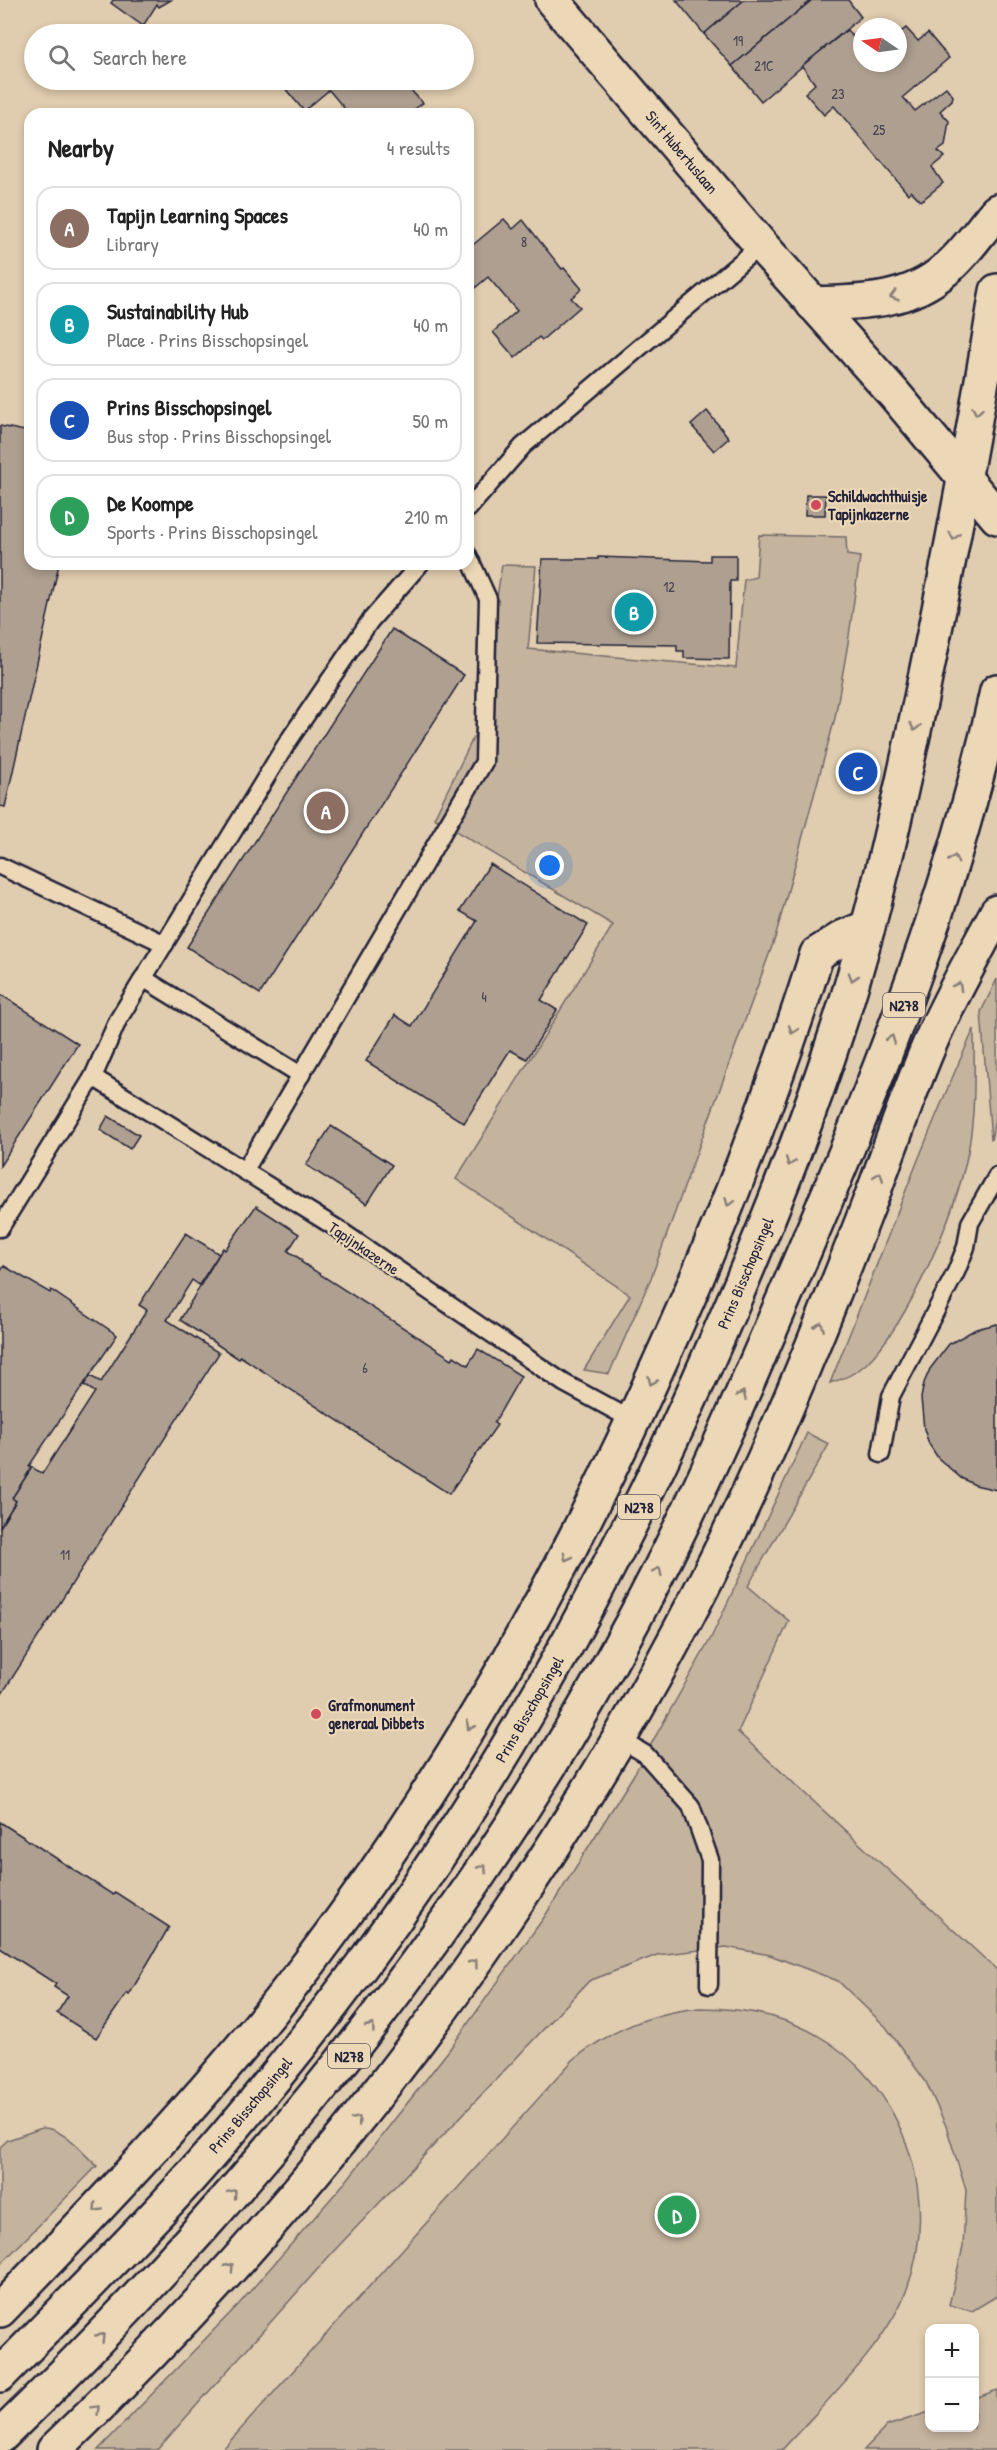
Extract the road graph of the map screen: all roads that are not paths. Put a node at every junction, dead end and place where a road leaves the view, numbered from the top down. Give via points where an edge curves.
1 (552, 0) edge
2 (997, 210) edge
3 (760, 245) junction
4 (997, 291) edge
5 (813, 304) junction
6 (965, 478) junction
7 (474, 502) edge
8 (997, 518) edge
9 (474, 568) edge
10 (415, 570) edge
11 (997, 691) edge
12 (0, 866) edge
13 (997, 912) edge
14 (868, 927) junction
15 (165, 944) junction
16 (143, 978) junction
17 (924, 1058) junction
18 (301, 1075) junction
19 (93, 1077) junction
20 (870, 1094) junction
21 (245, 1170) junction
22 (997, 1176) edge
23 (0, 1228) edge
24 (634, 1421) junction
25 (881, 1454) dead end
26 (620, 1739) junction
27 (709, 1985) dead end
28 (0, 2310) edge
29 (0, 2375) edge
30 (0, 2437) edge
31 (54, 2450) edge

1 - 3 street, Sint Hubertuslaan
2 -> 5 street via 946,270 916,289 875,301
3 - 5 street, Sint Hubertuslaan
3 - 7 lane via 523,446
4 -> 6 street, Prins Bisschopsingel / N278
5 - 6 street, Sint Hubertuslaan
6 - 8 street, Sint Hubertuslaan
6 -> 14 street, Prins Bisschopsingel / N278 via 901,794
9 - 18 lane via 488,599 484,762
10 - 15 lane via 370,621 287,743
20 -> 11 street, N278 via 951,869
12 - 15 lane
17 -> 13 street
14 -> 24 street via 817,954 773,1089
14 -> 29 street, Prins Bisschopsingel / N278 via 811,1106 735,1299 673,1439 551,1674 458,1827 321,2019 153,2218
15 - 16 lane
16 - 18 lane
16 - 19 lane via 118,1020
17 - 20 street
26 -> 17 street via 687,1617 763,1460 803,1370
18 - 21 lane
19 - 21 lane, Tapijnkazerne
19 - 23 lane
30 -> 20 street, N278 via 160,2276 344,2062 410,1975 521,1810 632,1623 692,1505
21 - 24 lane, Tapijnkazerne via 564,1383
22 - 25 lane via 970,1223 956,1272 891,1396
24 -> 28 street via 510,1660 381,1864 307,1965 186,2110
26 - 27 lane via 645,1754 691,1806 710,1860
31 -> 26 street via 192,2309 376,2098 491,1939

